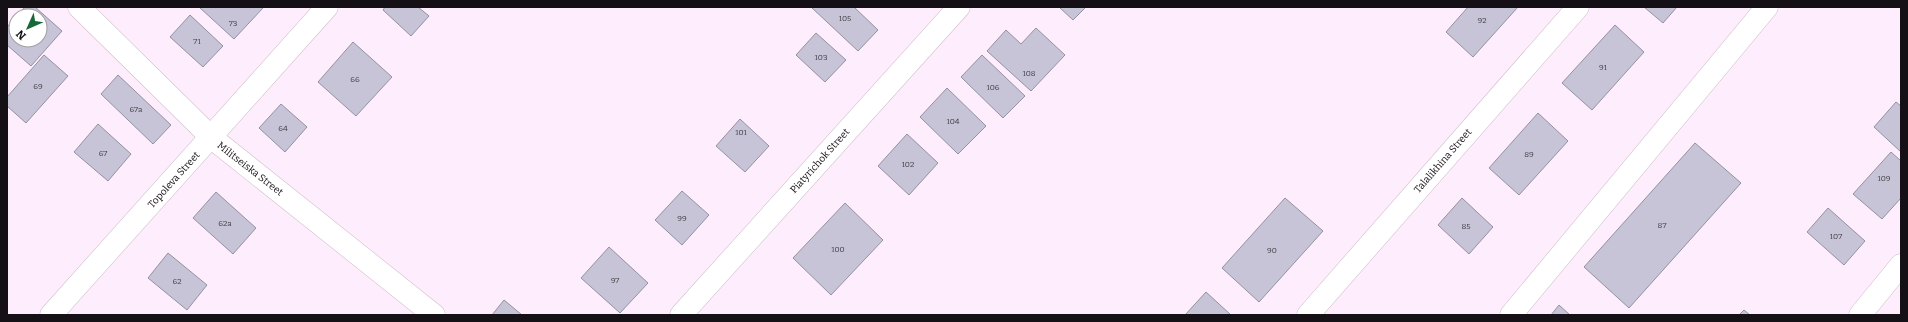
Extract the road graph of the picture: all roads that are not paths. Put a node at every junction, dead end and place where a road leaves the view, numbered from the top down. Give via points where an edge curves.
1 (79, 7) edge
2 (327, 7) edge
3 (959, 7) edge
4 (1578, 7) edge
5 (1767, 7) edge
6 (212, 138) junction
7 (1901, 265) edge
8 (51, 315) edge
9 (434, 315) edge
10 (681, 315) edge
11 (1308, 315) edge
12 (1511, 315) edge
13 (1860, 315) edge

1 - 6 street, Militseiska Street
2 - 6 street, Topoleva Street
3 - 10 street, Piatyrichok Street
4 - 11 street, Talalikhina Street
5 - 12 street
6 - 8 street, Topoleva Street
6 - 9 street, Militseiska Street
7 - 13 street

